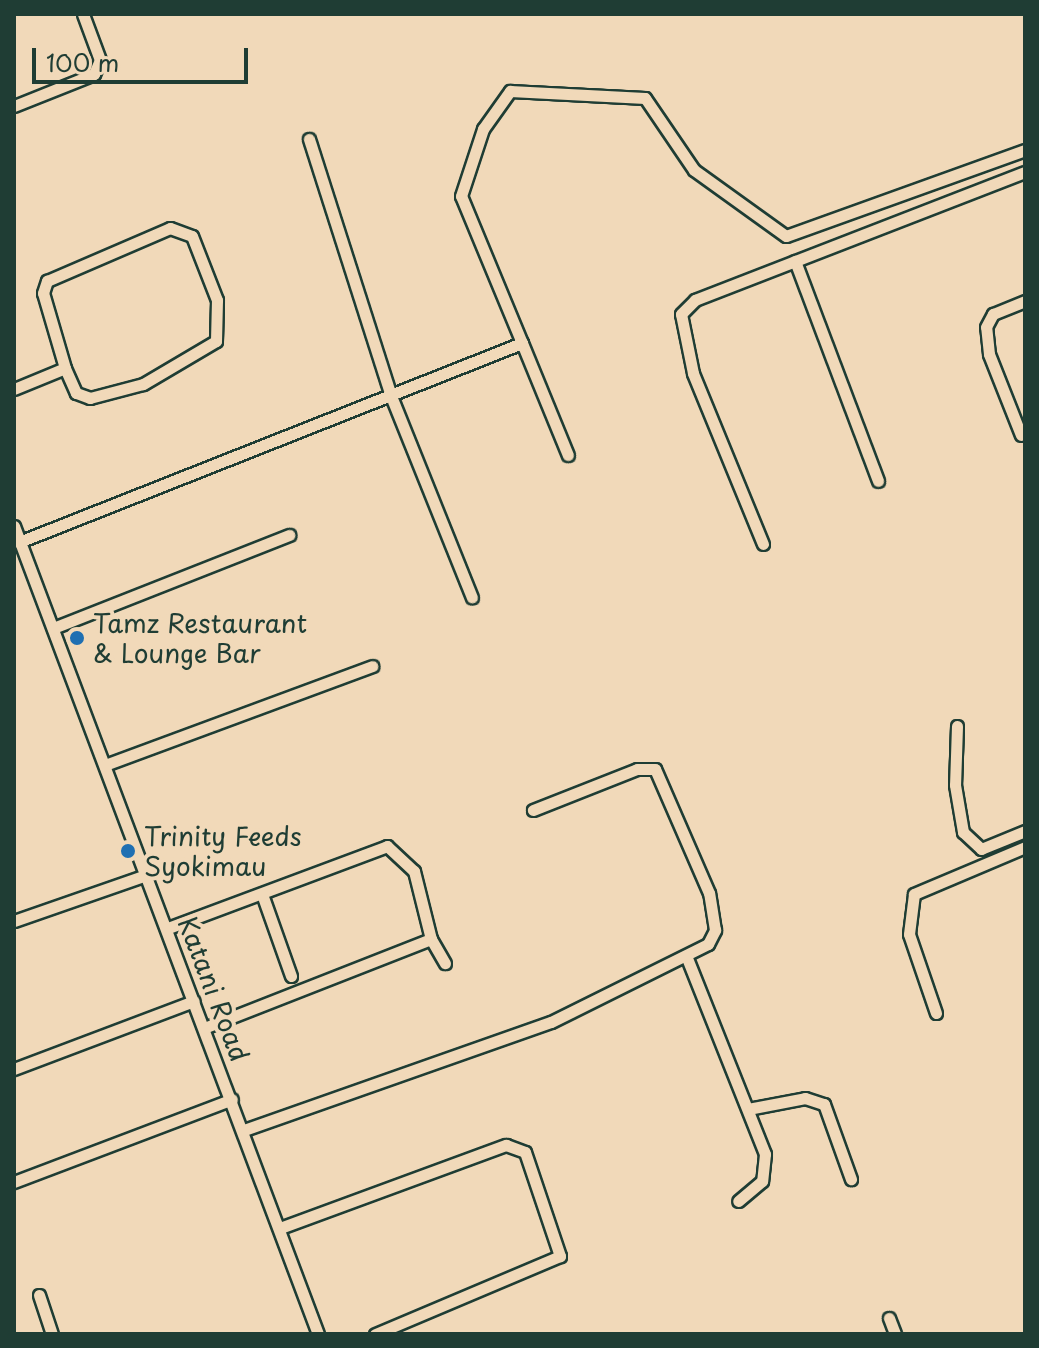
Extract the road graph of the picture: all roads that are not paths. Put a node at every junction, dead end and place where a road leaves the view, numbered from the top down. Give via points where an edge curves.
1 (83, 14) edge
2 (14, 106) edge
3 (309, 139) dead end
4 (1025, 150) edge
5 (1025, 172) edge
6 (795, 261) junction
7 (1025, 301) edge
8 (522, 343) junction
9 (65, 368) junction
10 (14, 389) edge
11 (391, 396) junction
12 (1021, 435) dead end
13 (568, 455) dead end
14 (878, 481) dead end
15 (14, 526) edge
16 (289, 535) dead end
17 (19, 542) junction
18 (763, 544) dead end
19 (472, 597) dead end
20 (53, 628) junction
21 (372, 666) dead end
22 (957, 726) dead end
23 (105, 765) junction
24 (533, 810) dead end
25 (1025, 831) edge
26 (1024, 852) edge
27 (149, 874) junction
28 (262, 894) junction
29 (14, 921) edge
30 (168, 928) junction
31 (431, 939) junction
32 (687, 958) junction
33 (445, 963) dead end
34 (291, 976) dead end
35 (194, 1001) junction
36 (936, 1013) dead end
37 (204, 1028) junction
38 (14, 1069) edge
39 (232, 1099) junction
40 (748, 1109) junction
41 (244, 1130) junction
42 (851, 1179) dead end
43 (14, 1182) edge
44 (738, 1201) dead end
45 (280, 1228) junction
46 (39, 1295) dead end
47 (889, 1318) dead end
48 (52, 1334) edge
49 (318, 1334) edge
50 (375, 1334) edge
51 (895, 1334) edge

1 - 2 street via 100,60 94,74
3 - 11 street
4 - 8 street via 786,236 694,170 645,98 510,91 483,129 461,196
5 - 6 street
6 - 14 street
6 - 18 street via 695,300 681,314 693,373
7 - 12 street via 993,314 986,327 989,354
8 - 11 street
8 - 13 street
9 - 9 street via 43,293 47,281 170,228 192,236 217,300 216,341 143,384 90,398 76,393
9 - 10 street
11 - 17 street
11 - 19 street
15 - 17 street, Katani Road
16 - 20 street
17 - 20 street, Katani Road
20 - 23 street, Katani Road
21 - 23 street
22 - 25 street via 956,799 968,839 981,849
23 - 27 street, Katani Road
24 - 32 street via 637,769 655,769 716,913 708,944
26 - 36 street via 929,883 907,908
27 - 29 street
27 - 30 street, Katani Road
28 - 30 street
28 - 31 street via 387,846 414,871
28 - 34 street
30 - 35 street, Katani Road
31 - 33 street
31 - 37 street
32 - 40 street
32 - 41 street via 551,1022
35 - 37 street, Katani Road
35 - 38 street
37 - 39 street, Katani Road
39 - 41 street, Katani Road
39 - 43 street
40 - 42 street via 805,1098 824,1104
40 - 44 street via 765,1172 756,1190
41 - 45 street, Katani Road
45 - 49 street, Katani Road
45 - 50 street via 506,1145 525,1152 560,1256
46 - 48 street
47 - 51 street

